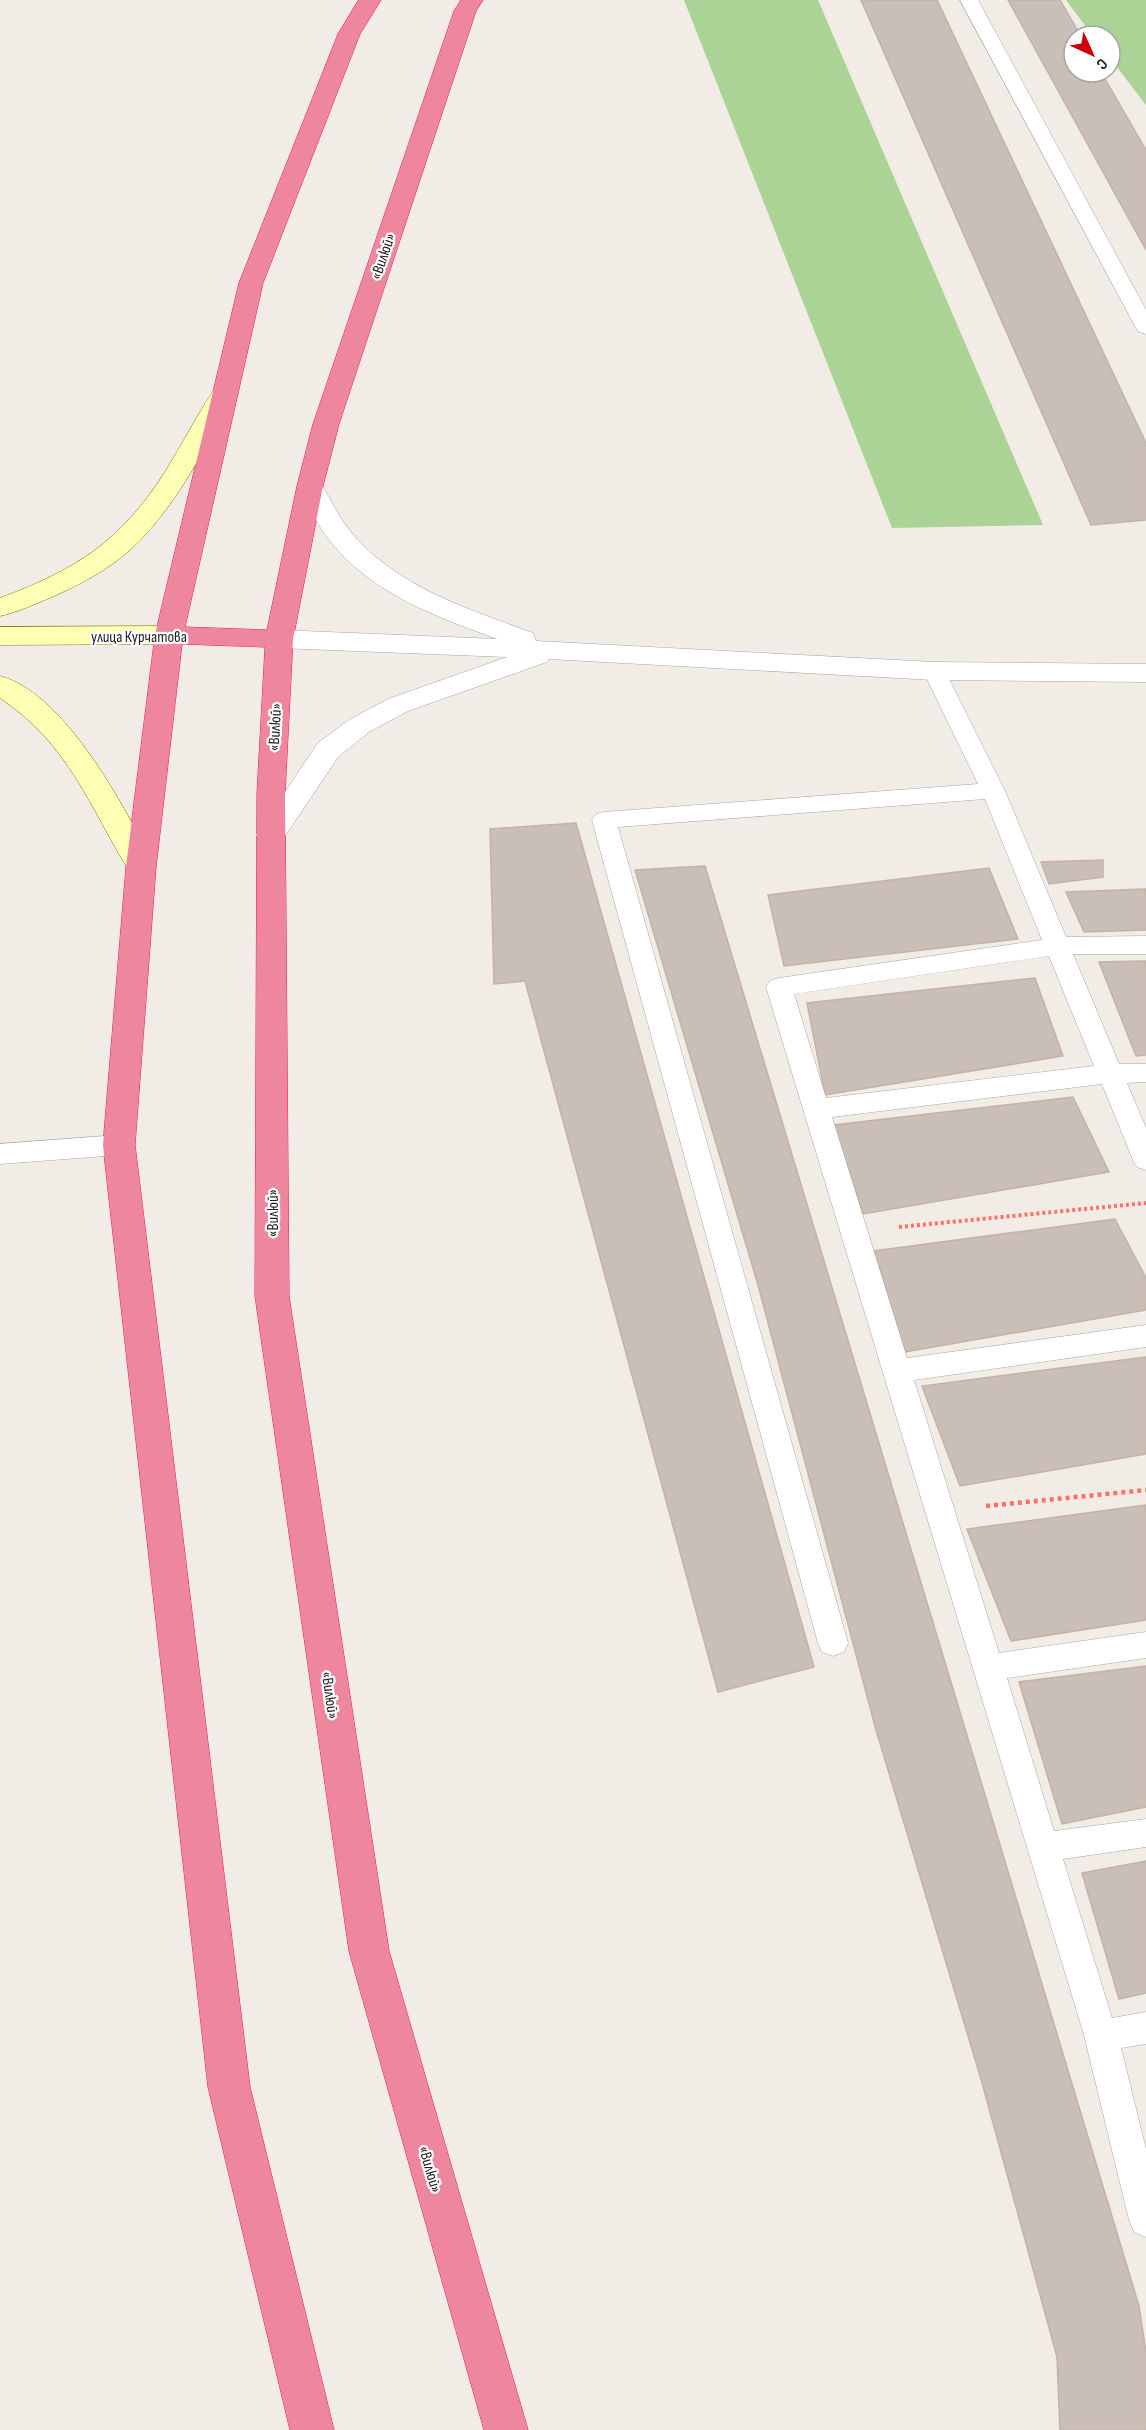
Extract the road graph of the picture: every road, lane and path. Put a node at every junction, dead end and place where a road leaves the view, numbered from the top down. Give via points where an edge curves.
1 (370, 0) edge
2 (472, 0) edge
3 (969, 0) edge
4 (1146, 328) edge
5 (226, 390) junction
6 (309, 486) junction
7 (0, 608) edge
8 (169, 635) junction
9 (0, 636) edge
10 (279, 639) junction
11 (553, 650) junction
12 (934, 672) junction
13 (1146, 673) edge
14 (0, 685) edge
15 (993, 791) junction
16 (271, 835) junction
17 (141, 867) junction
18 (1146, 945) edge
19 (1057, 946) junction
20 (1146, 1073) edge
21 (1110, 1074) junction
22 (816, 1109) junction
23 (118, 1145) junction
24 (0, 1154) edge
25 (1146, 1160) edge
26 (1146, 1203) edge
27 (855, 1232) junction
28 (1146, 1336) edge
29 (897, 1371) junction
30 (1146, 1490) edge
31 (940, 1511) junction
32 (833, 1643) dead end
33 (1146, 1645) edge
34 (988, 1667) junction
35 (1146, 1833) edge
36 (1044, 1847) junction
37 (1146, 2028) edge
38 (1101, 2035) junction
39 (1146, 2220) edge
40 (312, 2430) edge
41 (506, 2430) edge

1 - 5 highway via 349,34 252,283
2 - 6 highway, «Вилюй» via 465,11 326,424
3 - 4 lane
5 - 7 main road via 151,512 120,545 81,571
5 - 8 highway
6 - 10 highway, «Вилюй»
6 - 11 street via 345,543 385,579 433,606
8 - 9 main road, улица Курчатова
8 - 10 highway, улица Курчатова
8 - 17 highway
10 - 11 street
10 - 16 highway, «Вилюй»
11 - 12 street
11 - 16 street via 398,705 359,726 328,750
12 - 13 street
12 - 15 lane
14 - 17 main road via 71,747 95,780
15 - 19 lane
15 - 32 lane via 604,820
16 - 41 highway, «Вилюй» via 272,1296 367,1939
17 - 23 highway
18 - 19 lane
19 - 21 lane
19 - 22 lane via 779,987
20 - 21 lane
21 - 22 lane
21 - 25 lane
22 - 27 lane
23 - 24 lane
23 - 40 highway via 229,2087
26 - 27 path
27 - 29 lane
28 - 29 lane
29 - 31 lane
30 - 31 path
31 - 34 lane
33 - 34 lane
34 - 36 lane
35 - 36 lane
36 - 38 lane
37 - 38 lane
38 - 39 lane

